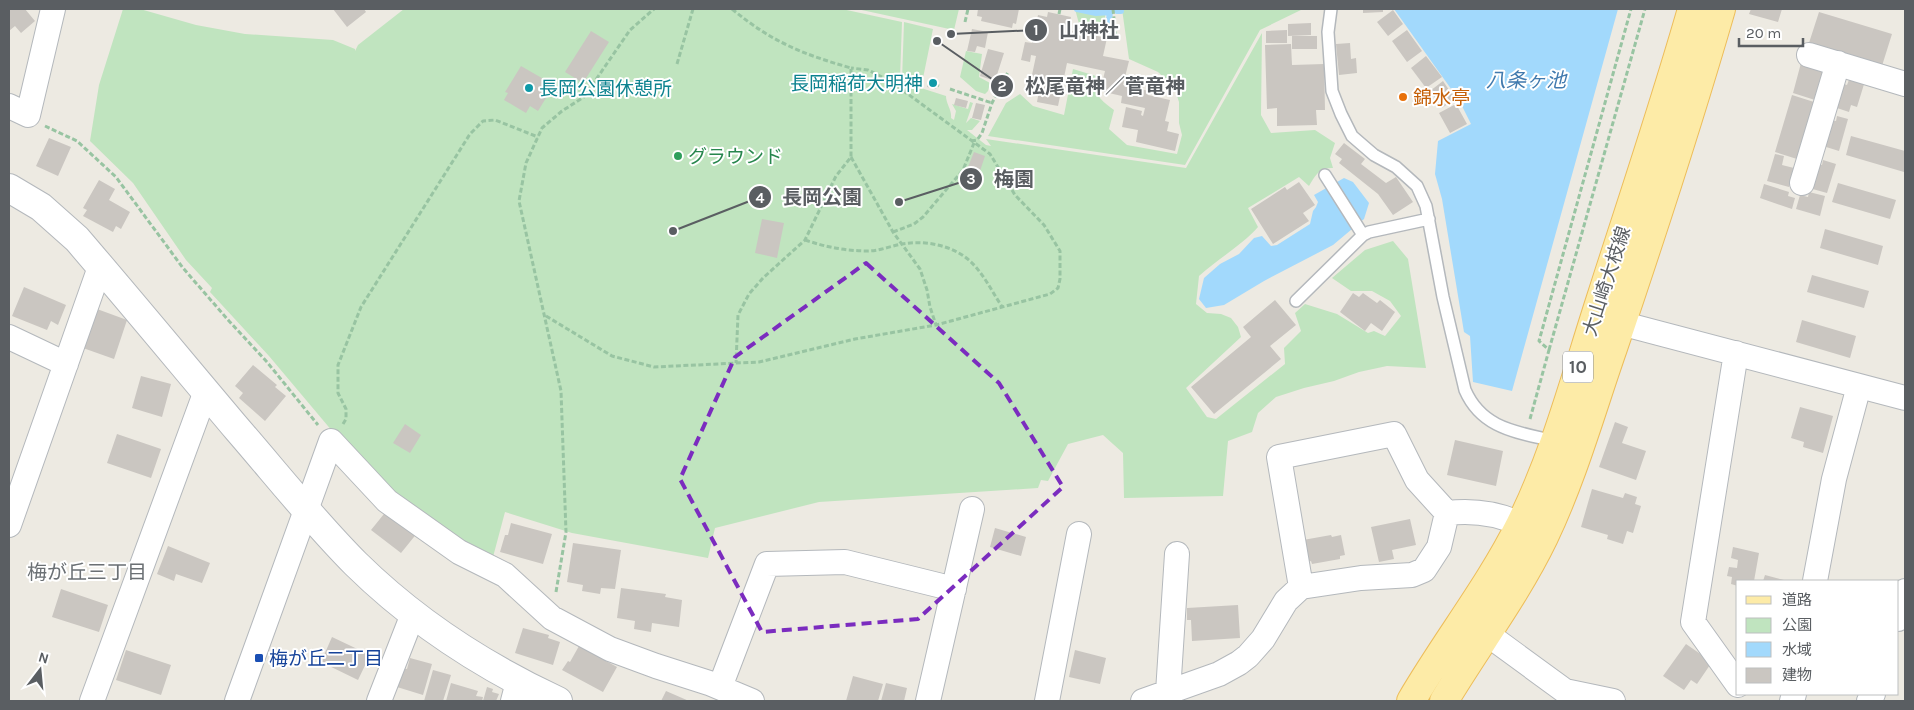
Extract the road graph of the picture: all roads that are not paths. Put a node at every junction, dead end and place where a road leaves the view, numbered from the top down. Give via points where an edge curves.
1 (53, 9) edge
2 (1331, 9) edge
3 (1692, 9) edge
4 (1720, 9) edge
5 (1809, 55) dead end
6 (1838, 63) junction
7 (1905, 84) edge
8 (18, 111) edge
9 (1325, 175) dead end
10 (1802, 183) dead end
11 (9, 188) edge
12 (1429, 218) junction
13 (1363, 235) junction
14 (100, 267) junction
15 (1296, 301) dead end
16 (1595, 317) junction
17 (1621, 323) junction
18 (9, 337) edge
19 (1736, 353) junction
20 (66, 364) junction
21 (1859, 386) junction
22 (1903, 390) edge
23 (206, 391) junction
24 (1554, 441) junction
25 (16, 479) edge
26 (972, 509) dead end
27 (306, 510) junction
28 (1447, 514) junction
29 (1520, 524) junction
30 (9, 525) edge
31 (1079, 534) dead end
32 (1178, 554) dead end
33 (1815, 580) edge
34 (1302, 587) junction
35 (954, 589) junction
36 (1905, 591) edge
37 (413, 614) junction
38 (1899, 616) edge
39 (1464, 617) junction
40 (1487, 634) junction
41 (1736, 682) edge
42 (720, 687) junction
43 (515, 692) edge
44 (1168, 692) junction
45 (92, 701) edge
46 (238, 701) edge
47 (379, 701) edge
48 (558, 701) edge
49 (752, 701) edge
50 (928, 701) edge
51 (1048, 701) edge
52 (1143, 701) edge
53 (1411, 701) edge
54 (1444, 701) edge
55 (1613, 701) edge

1 - 8 street
2 - 12 lane via 1328,32 1332,91 1341,114 1352,136 1417,186
3 - 16 main road, 大山崎大枝線 / 10
4 - 17 main road, 大山崎大枝線 / 10
5 - 6 street
6 - 7 street
6 - 10 street
9 - 13 lane
11 - 14 street via 53,216
12 - 13 lane
12 - 24 lane via 1442,297 1470,401 1485,419 1496,425
13 - 15 lane
14 - 20 street
14 - 23 street
16 - 17 street
16 - 24 main road, 大山崎大枝線 / 10
17 - 19 street
17 - 40 main road, 大山崎大枝線 / 10 via 1556,511 1528,568
18 - 20 street
19 - 21 street
19 - 41 street via 1693,622
20 - 25 street
21 - 22 street
21 - 33 street via 1834,479
23 - 27 street
23 - 45 street
24 - 29 main road, 大山崎大枝線 / 10
25 - 30 street
26 - 35 street
27 - 37 street via 356,565
27 - 42 street via 331,441 387,501 459,552 505,576 552,618 610,649
27 - 46 street
28 - 29 street via 1485,513
28 - 34 street via 1439,547 1424,570 1412,575 1361,578
28 - 34 street via 1417,480 1394,434 1279,457
29 - 39 main road, 大山崎大枝線 / 10
31 - 51 street
32 - 44 street
34 - 44 street via 1286,601 1262,639 1239,663
35 - 42 street via 845,562 767,564
35 - 50 street
36 - 38 street
37 - 43 street
37 - 47 street
39 - 40 street
39 - 53 main road, 大山崎大枝線 / 10
40 - 54 main road, 大山崎大枝線 / 10
40 - 55 street via 1565,691
42 - 49 street
43 - 48 street
44 - 52 street

